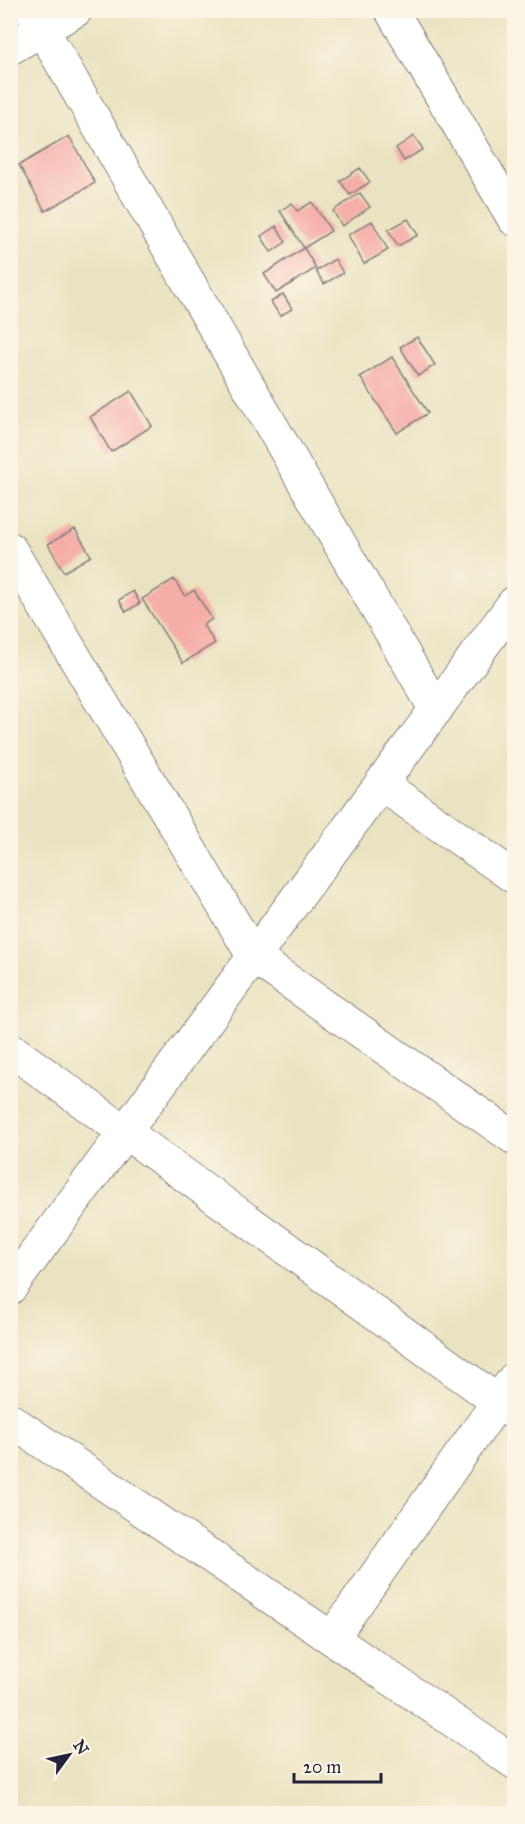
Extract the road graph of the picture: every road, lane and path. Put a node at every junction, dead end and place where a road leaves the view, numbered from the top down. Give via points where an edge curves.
1 (76, 10) edge
2 (392, 10) edge
3 (37, 20) edge
4 (10, 48) edge
5 (514, 219) edge
6 (10, 549) edge
7 (514, 606) edge
8 (436, 710) junction
9 (381, 784) junction
10 (514, 877) edge
11 (254, 957) junction
12 (10, 1049) edge
13 (126, 1132) junction
14 (514, 1138) edge
15 (10, 1288) edge
16 (509, 1398) edge
17 (10, 1420) edge
18 (332, 1638) junction
19 (514, 1762) edge

1 - 3 street
2 - 5 street
3 - 4 street
3 - 8 street
6 - 11 street
7 - 8 street
8 - 9 street
9 - 10 street
9 - 11 street
11 - 13 street
11 - 14 street
12 - 13 street
13 - 15 street
13 - 16 street
16 - 18 street
17 - 18 street
18 - 19 street

